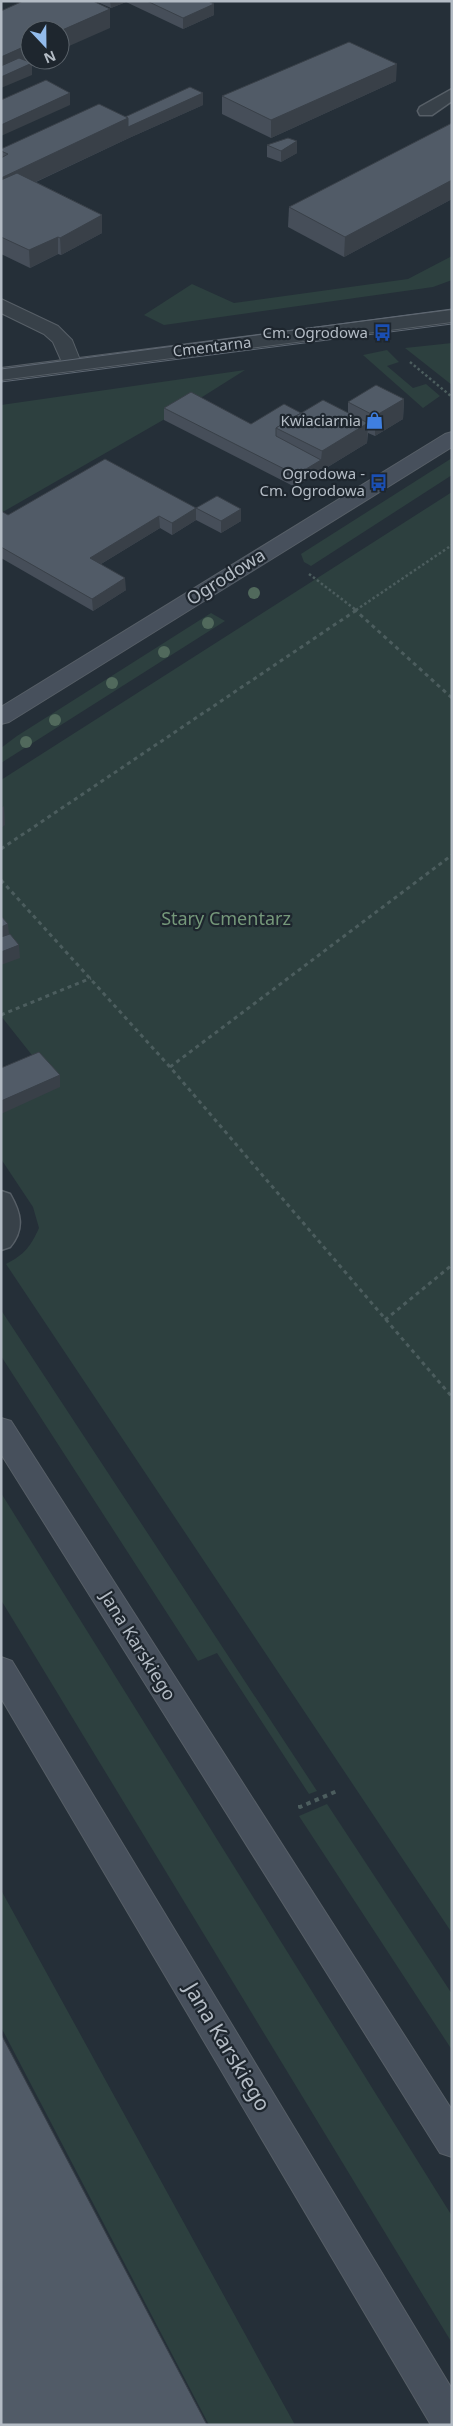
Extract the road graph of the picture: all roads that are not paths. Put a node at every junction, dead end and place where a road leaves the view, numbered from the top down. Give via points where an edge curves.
1 (452, 94) edge
2 (426, 111) dead end
3 (1, 305) edge
4 (452, 316) edge
5 (72, 365) junction
6 (1, 374) edge
7 (452, 438) edge
8 (1, 717) edge
9 (1, 1200) edge
10 (1, 1241) edge
11 (1, 1429) edge
12 (1, 1670) edge
13 (452, 2141) edge
14 (452, 2425) edge

1 - 2 lane
3 - 5 street via 51,330 62,340
4 - 5 street, Cmentarna
5 - 6 street, Cmentarna
7 - 8 main road, Ogrodowa
9 - 10 lane via 8,1213 8,1226
11 - 13 main road, Jana Karskiego
12 - 14 main road, Jana Karskiego

